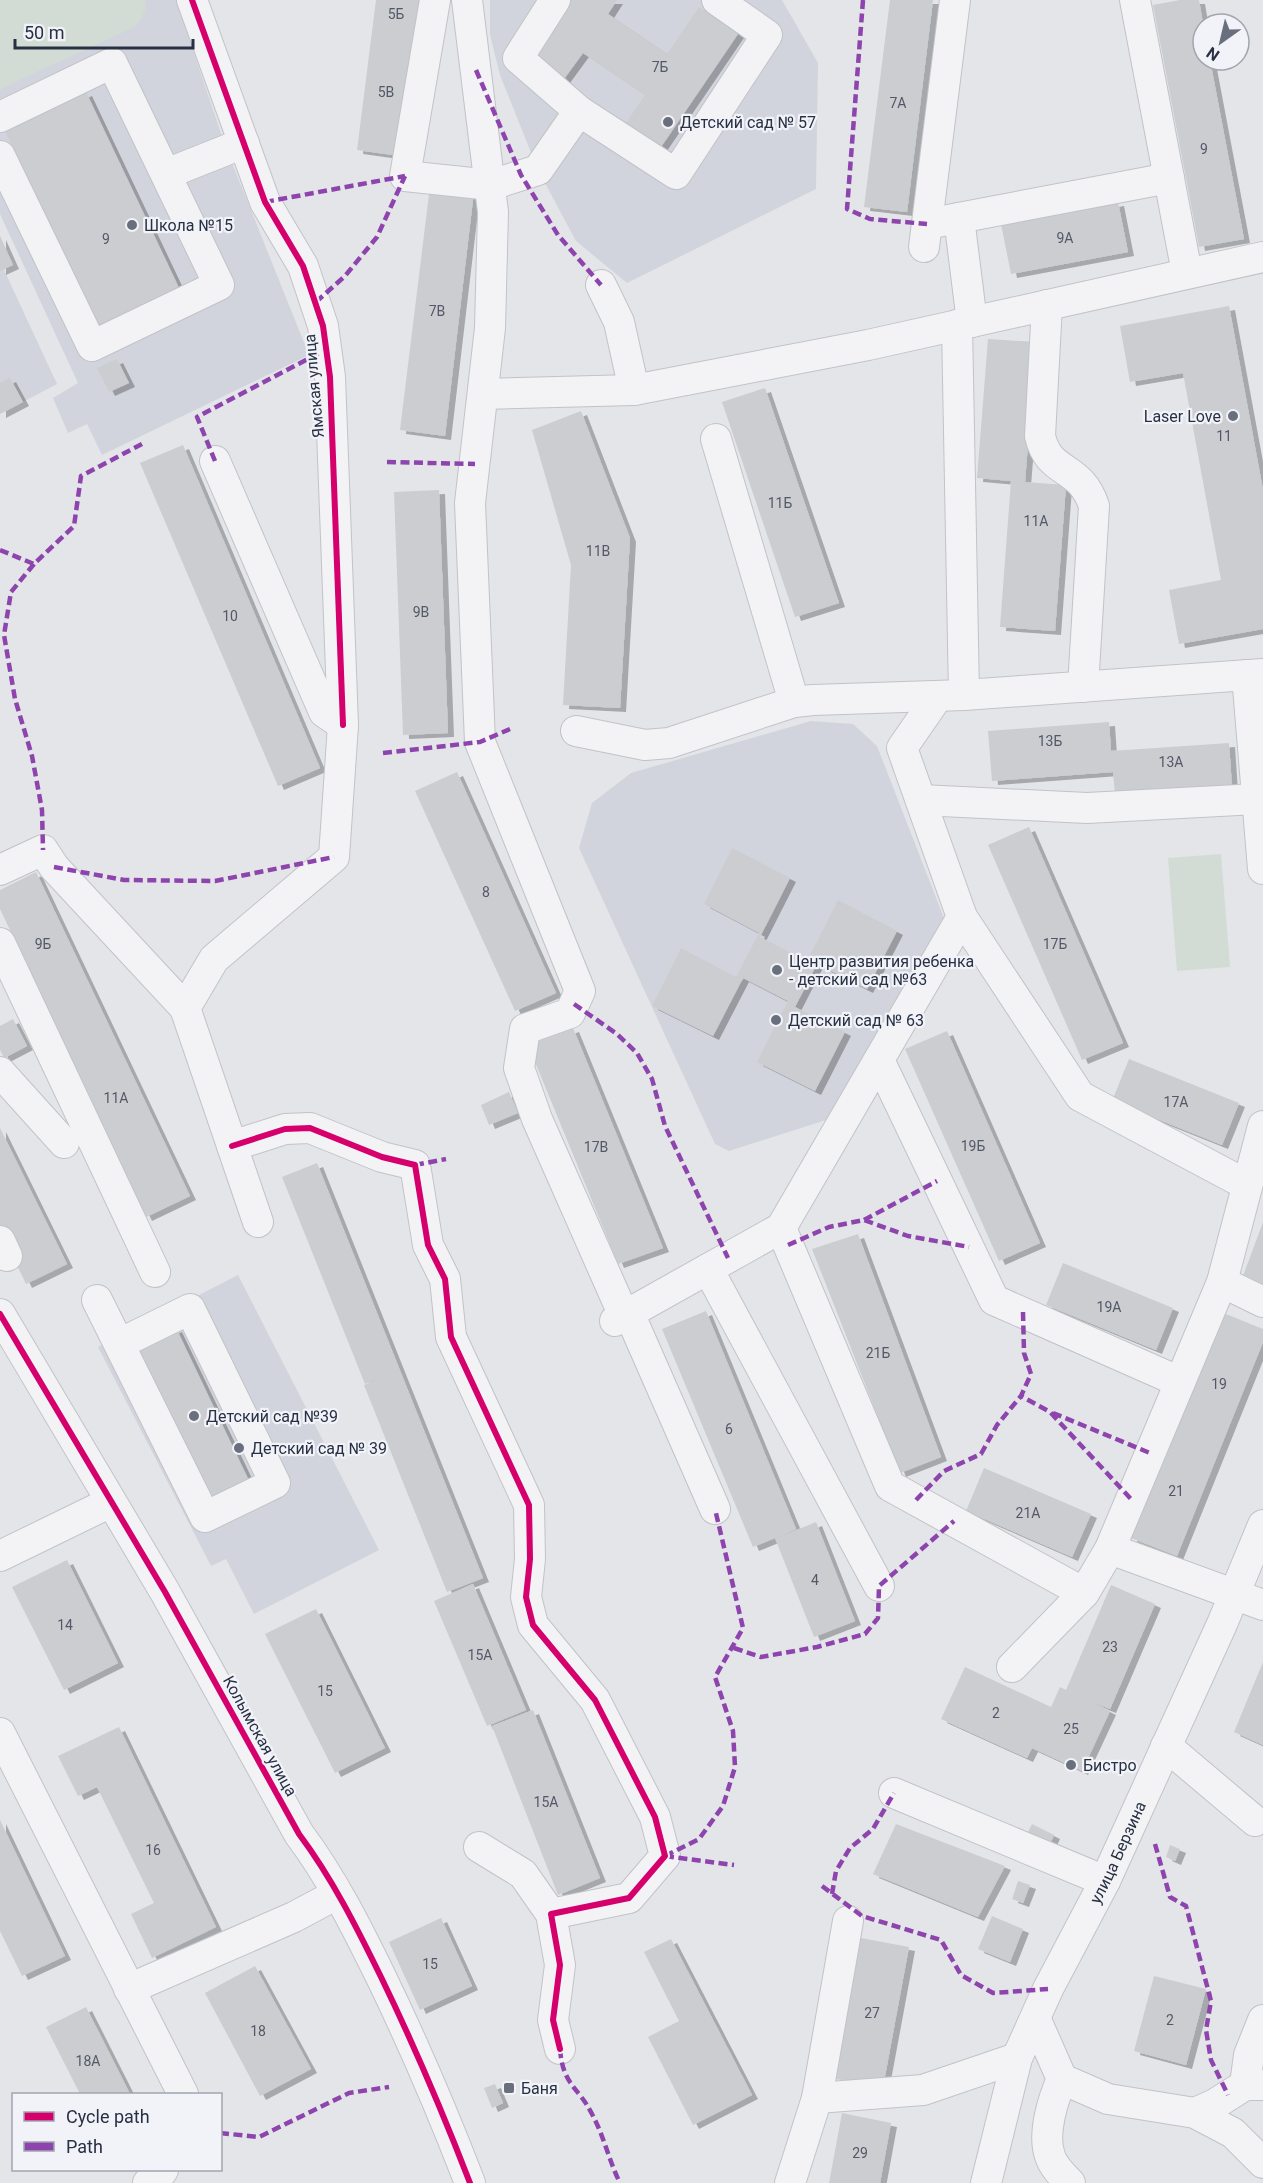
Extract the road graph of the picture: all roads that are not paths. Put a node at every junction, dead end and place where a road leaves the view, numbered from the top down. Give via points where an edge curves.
1 (192, 0) edge
2 (435, 0) edge
3 (467, 0) edge
4 (555, 0) edge
5 (717, 0) edge
6 (955, 0) edge
7 (1135, 0) edge
8 (579, 111) junction
9 (0, 117) edge
10 (244, 143) junction
11 (0, 156) edge
12 (166, 174) junction
13 (1169, 178) junction
14 (491, 185) junction
15 (959, 218) junction
16 (1263, 257) edge
17 (1187, 273) junction
18 (601, 285) dead end
19 (1047, 304) junction
20 (965, 323) junction
21 (634, 390) junction
22 (484, 394) junction
23 (716, 439) dead end
24 (215, 461) dead end
25 (1255, 675) edge
26 (1083, 687) junction
27 (951, 696) junction
28 (794, 702) junction
29 (343, 725) junction
30 (576, 731) dead end
31 (1257, 799) junction
32 (921, 800) junction
33 (1263, 869) edge
34 (0, 870) edge
35 (962, 917) junction
36 (0, 943) edge
37 (185, 1008) junction
38 (879, 1060) junction
39 (0, 1072) edge
40 (1263, 1126) edge
41 (64, 1143) dead end
42 (232, 1146) junction
43 (1247, 1185) junction
44 (258, 1222) dead end
45 (781, 1228) junction
46 (708, 1269) junction
47 (154, 1272) dead end
48 (1222, 1282) junction
49 (97, 1300) dead end
50 (1263, 1302) edge
51 (0, 1314) edge
52 (622, 1317) junction
53 (119, 1344) junction
54 (1180, 1382) junction
55 (111, 1502) junction
56 (715, 1509) dead end
57 (1263, 1525) edge
58 (1110, 1549) junction
59 (0, 1556) edge
60 (879, 1586) dead end
61 (1084, 1593) junction
62 (1234, 1595) junction
63 (1263, 1605) edge
64 (1012, 1668) dead end
65 (0, 1733) edge
66 (1166, 1746) junction
67 (894, 1793) dead end
68 (1255, 1821) dead end
69 (479, 1846) dead end
70 (1105, 1881) junction
71 (337, 1894) junction
72 (551, 1914) junction
73 (848, 1921) dead end
74 (129, 1989) junction
75 (1036, 2020) junction
76 (1263, 2020) edge
77 (560, 2049) dead end
78 (1017, 2058) junction
79 (1062, 2079) junction
80 (1254, 2085) edge
81 (182, 2093) edge
82 (817, 2098) junction
83 (1195, 2113) junction
84 (1263, 2163) edge
85 (162, 2171) edge
86 (148, 2183) edge
87 (470, 2183) edge
88 (790, 2183) edge
89 (986, 2183) edge
90 (1070, 2183) edge

1 - 10 street, Ямская улица
2 - 14 street via 405,176
3 - 14 street
4 - 8 street via 518,58
5 - 8 street via 767,34 676,174
6 - 15 street via 925,235
7 - 13 street
8 - 14 street via 538,170
9 - 12 street via 112,63
10 - 12 street
10 - 29 street, Ямская улица via 265,202 303,266 327,348
11 - 12 street via 92,346 219,285
13 - 15 street
13 - 17 street
14 - 22 street via 491,311
15 - 20 street
16 - 17 street
17 - 19 street
18 - 21 street via 619,322
19 - 20 street
19 - 26 street via 1040,435 1043,450 1085,485 1094,506
20 - 21 street
20 - 27 street
21 - 22 street
22 - 52 street via 470,503 480,742 580,991 570,1013 525,1029 519,1068
23 - 28 street
24 - 29 street via 324,712
25 - 26 street
25 - 31 street
26 - 27 street
27 - 28 street
27 - 32 street via 902,748
28 - 30 street via 669,743 645,745
29 - 37 street, Ямская улица via 334,857 214,959
31 - 32 street via 1088,808
31 - 33 street
32 - 35 street
34 - 37 street via 43,850 54,867
35 - 38 street
35 - 43 street via 1080,1096
36 - 47 street
37 - 42 street
38 - 45 street
38 - 54 street via 994,1300
39 - 41 street
40 - 43 street
42 - 44 street
42 - 72 street via 285,1129 310,1128 382,1157 415,1165 428,1245 445,1279 451,1337 528,1505 530,1559 526,1597 533,1625 595,1700 655,1817 665,1856 629,1898
43 - 48 street
45 - 46 street
45 - 61 street via 890,1486
46 - 52 street
46 - 60 street
48 - 50 street
48 - 54 street
49 - 53 street
51 - 55 street, Колымская улица
52 - 56 street
53 - 53 street via 205,1517 275,1483 190,1309
54 - 58 street
55 - 59 street
55 - 71 street, Колымская улица
57 - 62 street, улица Берзина
58 - 61 street
58 - 62 street
61 - 64 street
62 - 63 street
62 - 66 street, улица Берзина
65 - 74 street
66 - 68 street
66 - 70 street, улица Берзина
67 - 70 street
69 - 72 street via 524,1874
70 - 75 street, улица Берзина via 1048,1989
71 - 74 street via 294,1917
71 - 87 street, Колымская улица via 428,2075
72 - 77 street via 560,1965 553,2020
73 - 82 street
74 - 81 street
75 - 78 street, улица Берзина
75 - 79 street
76 - 80 street via 1249,2055
78 - 82 street via 923,2090
78 - 89 street, улица Берзина
79 - 83 street via 1108,2099
79 - 90 street via 1052,2114 1049,2155
80 - 83 street
82 - 88 street
83 - 84 street via 1233,2133
85 - 86 street

